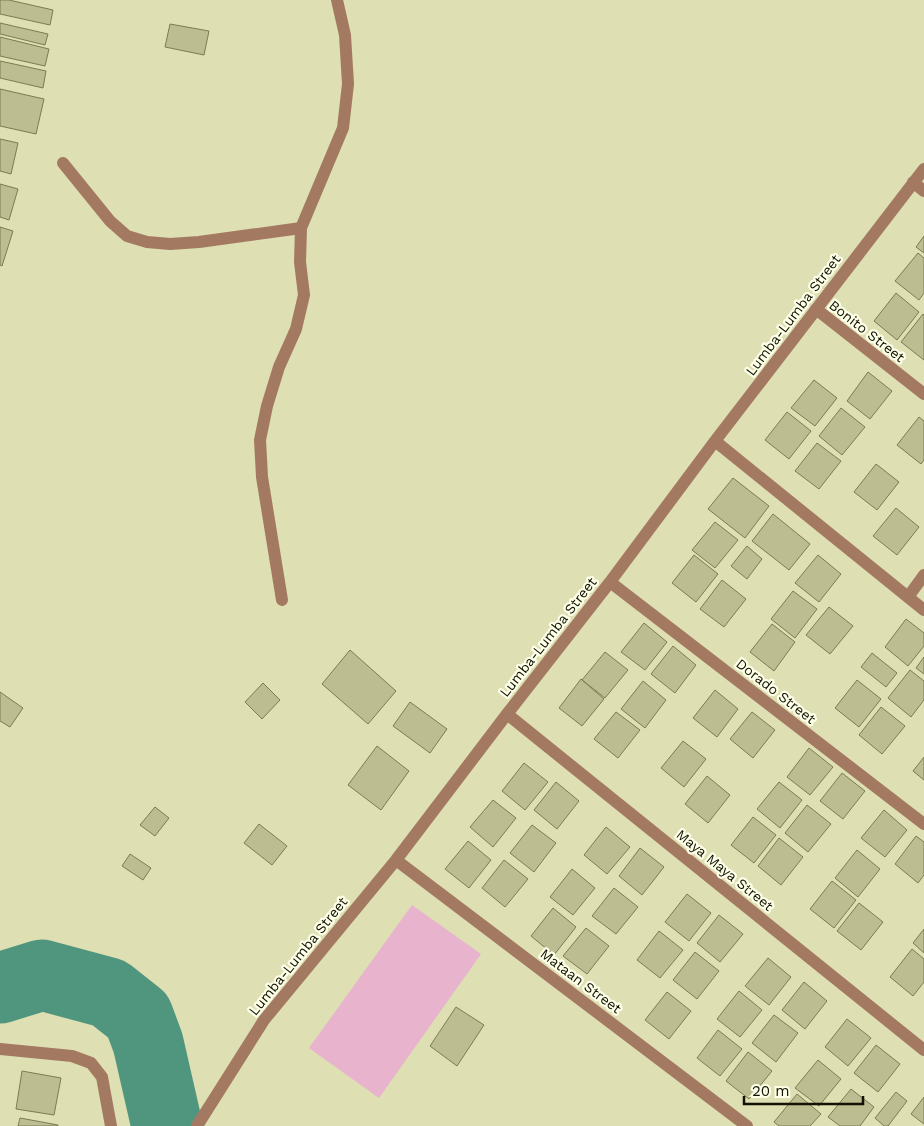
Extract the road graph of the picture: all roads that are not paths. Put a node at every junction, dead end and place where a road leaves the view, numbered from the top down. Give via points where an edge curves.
1 (337, 0) edge
2 (63, 163) dead end
3 (924, 169) edge
4 (913, 182) junction
5 (924, 191) edge
6 (301, 228) junction
7 (816, 309) junction
8 (924, 394) edge
9 (715, 442) junction
10 (924, 575) edge
11 (610, 582) junction
12 (908, 597) junction
13 (282, 600) dead end
14 (924, 610) edge
15 (506, 714) junction
16 (924, 824) edge
17 (396, 860) junction
18 (0, 1049) edge
19 (924, 1050) edge
20 (110, 1126) edge
21 (197, 1126) edge
22 (747, 1126) edge

1 - 6 street via 345,35 348,84 343,128
2 - 6 street via 110,221 128,236 147,242 199,242
3 - 4 street, Lumba-Lumba Street
4 - 5 street
4 - 7 street, Lumba-Lumba Street
6 - 13 street via 300,262 304,295 296,329 279,367 267,406 260,440 262,477
7 - 8 street, Bonito Street
7 - 9 street, Lumba-Lumba Street
9 - 11 street, Lumba-Lumba Street
9 - 12 street
10 - 12 street
11 - 15 street, Lumba-Lumba Street
11 - 16 street, Dorado Street
12 - 14 street
15 - 17 street, Lumba-Lumba Street
15 - 19 street, Maya Maya Street
17 - 21 street, Lumba-Lumba Street via 264,1020
17 - 22 street, Mataan Street
18 - 20 street via 72,1056 92,1063 102,1077

